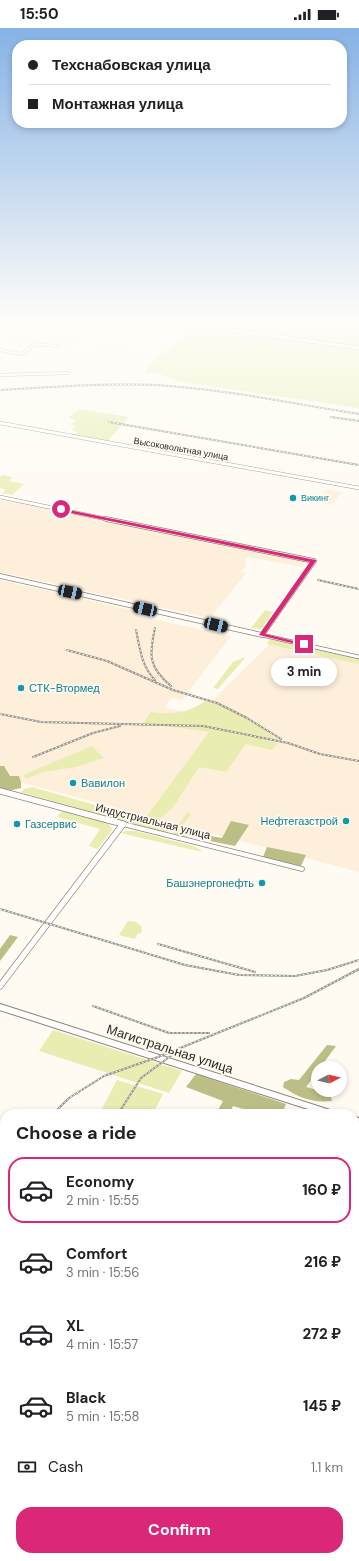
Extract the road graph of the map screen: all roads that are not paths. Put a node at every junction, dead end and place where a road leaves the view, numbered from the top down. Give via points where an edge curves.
1 (0, 423) edge
2 (359, 488) edge
3 (0, 497) edge
4 (0, 576) edge
5 (262, 635) junction
6 (359, 657) edge
7 (0, 790) edge
8 (123, 824) junction
9 (302, 869) dead end
10 (0, 986) edge
11 (0, 1007) edge
12 (316, 1109) edge

1 - 2 street, Высоковольтная улица
3 - 5 street via 314,561
4 - 5 street
5 - 6 street
7 - 8 main road, Индустриальная улица
8 - 9 street, Индустриальная улица
8 - 10 main road
11 - 12 main road, Магистральная улица

